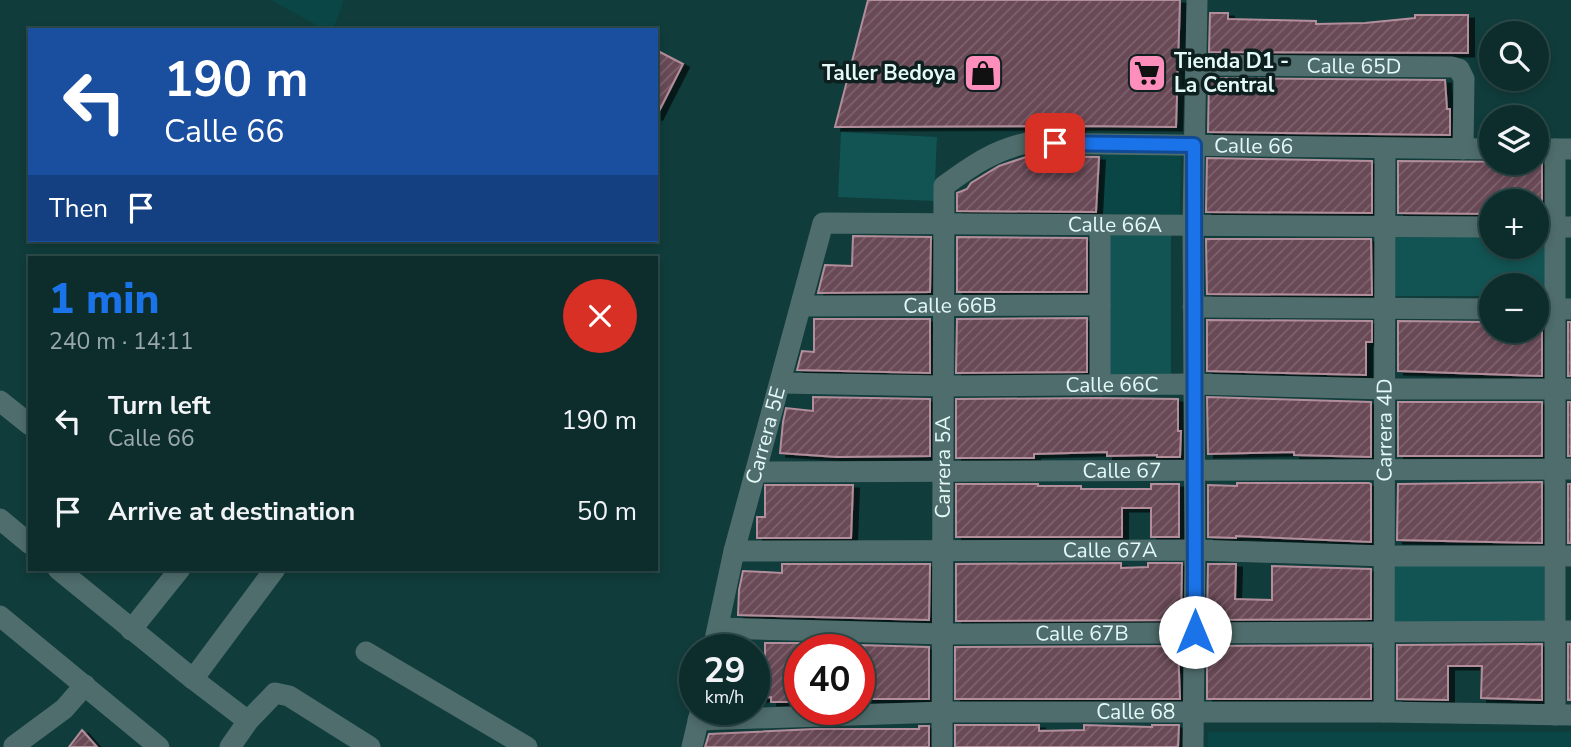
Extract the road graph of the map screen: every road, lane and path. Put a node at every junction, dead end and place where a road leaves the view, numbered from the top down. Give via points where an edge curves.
1 (1197, 0) edge
2 (1195, 65) junction
3 (1194, 145) junction
4 (1385, 149) junction
5 (1463, 149) junction
6 (1479, 149) edge
7 (1554, 149) edge
8 (944, 186) joint
9 (823, 223) joint
10 (944, 225) junction
11 (1100, 225) junction
12 (1193, 225) junction
13 (1385, 226) junction
14 (1479, 227) edge
15 (1554, 227) edge
16 (943, 304) junction
17 (1100, 305) junction
18 (801, 306) junction
19 (1193, 307) junction
20 (1385, 308) junction
21 (1479, 309) edge
22 (1554, 309) edge
23 (780, 383) junction
24 (1194, 384) junction
25 (1100, 385) junction
26 (943, 386) junction
27 (1385, 388) junction
28 (1563, 389) edge
29 (0, 401) edge
30 (28, 423) edge
31 (1194, 469) junction
32 (1385, 469) junction
33 (1563, 469) edge
34 (944, 470) junction
35 (756, 471) junction
36 (0, 519) edge
37 (26, 532) edge
38 (1195, 550) junction
39 (734, 551) junction
40 (944, 552) junction
41 (1385, 556) junction
42 (1563, 556) edge
43 (178, 571) edge
44 (274, 571) edge
45 (80, 576) edge
46 (0, 616) edge
47 (131, 630) junction
48 (1563, 631) edge
49 (1195, 632) junction
50 (1385, 632) junction
51 (717, 634) edge
52 (944, 634) junction
53 (770, 638) edge
54 (366, 652) dead end
55 (193, 679) junction
56 (85, 685) junction
57 (943, 712) junction
58 (1384, 712) junction
59 (1193, 713) junction
60 (770, 714) edge
61 (1563, 715) edge
62 (248, 721) junction
63 (697, 725) edge
64 (9, 743) edge
65 (159, 747) edge
66 (230, 747) edge
67 (370, 747) edge
68 (527, 747) edge
69 (692, 747) edge
70 (942, 747) edge
71 (1193, 747) edge

1 - 2 street
2 - 3 street
2 - 5 street, Calle 65D via 1443,65 1459,69 1464,79
3 - 4 street, Calle 66
3 - 8 street, Calle 66 via 1027,142 980,159
3 - 12 street
4 - 5 street, Calle 66
4 - 13 street, Carrera 4D
5 - 6 street, Calle 66
7 - 15 street
8 - 10 street, Carrera 5A
9 - 10 street, Calle 66A
9 - 18 street, Carrera 5E
10 - 11 street, Calle 66A
10 - 16 street, Carrera 5A
11 - 12 street, Calle 66A
11 - 17 street
12 - 13 street, Calle 66A
12 - 19 street
13 - 14 street, Calle 66A
13 - 20 street, Carrera 4D
15 - 22 street
16 - 17 street, Calle 66B
16 - 18 street, Calle 66B
16 - 26 street, Carrera 5A
17 - 25 street
18 - 23 street, Carrera 5E
19 - 20 street
19 - 24 street
20 - 21 street
20 - 27 street, Carrera 4D
22 - 28 street
23 - 26 street, Calle 66C
23 - 35 street, Carrera 5E
24 - 25 street, Calle 66C
24 - 27 street, Calle 66C
24 - 31 street
25 - 26 street, Calle 66C
26 - 34 street, Carrera 5A
27 - 28 street, Calle 66C
27 - 32 street, Carrera 4D
28 - 33 street
29 - 30 street
31 - 32 street, Calle 67
31 - 34 street, Calle 67
31 - 38 street
32 - 33 street, Calle 67
32 - 41 street, Carrera 4D
33 - 42 street
34 - 35 street, Calle 67
34 - 40 street, Carrera 5A
35 - 39 street, Carrera 5E
36 - 37 street
38 - 40 street, Calle 67A
38 - 41 street, Calle 67A
38 - 49 street
39 - 40 street, Calle 67A
39 - 51 street, Carrera 5E
40 - 52 street, Carrera 5A
41 - 42 street, Calle 67A
41 - 50 street, Carrera 4D
42 - 48 street
43 - 47 street
44 - 55 street
45 - 47 street
46 - 56 street
47 - 55 street
48 - 50 street, Calle 67B
48 - 61 street
49 - 50 street, Calle 67B
49 - 52 street, Calle 67B
49 - 59 street
50 - 58 street, Carrera 4D
52 - 53 street, Calle 67B
52 - 57 street, Carrera 5A
54 - 68 street
55 - 62 street
56 - 64 street via 64,709
56 - 65 street
57 - 59 street, Calle 68
57 - 60 street, Calle 68
57 - 70 street, Carrera 5A
58 - 59 street, Calle 68
58 - 61 street, Calle 68
59 - 71 street
62 - 66 street
62 - 67 street via 275,693 289,696
63 - 69 street

